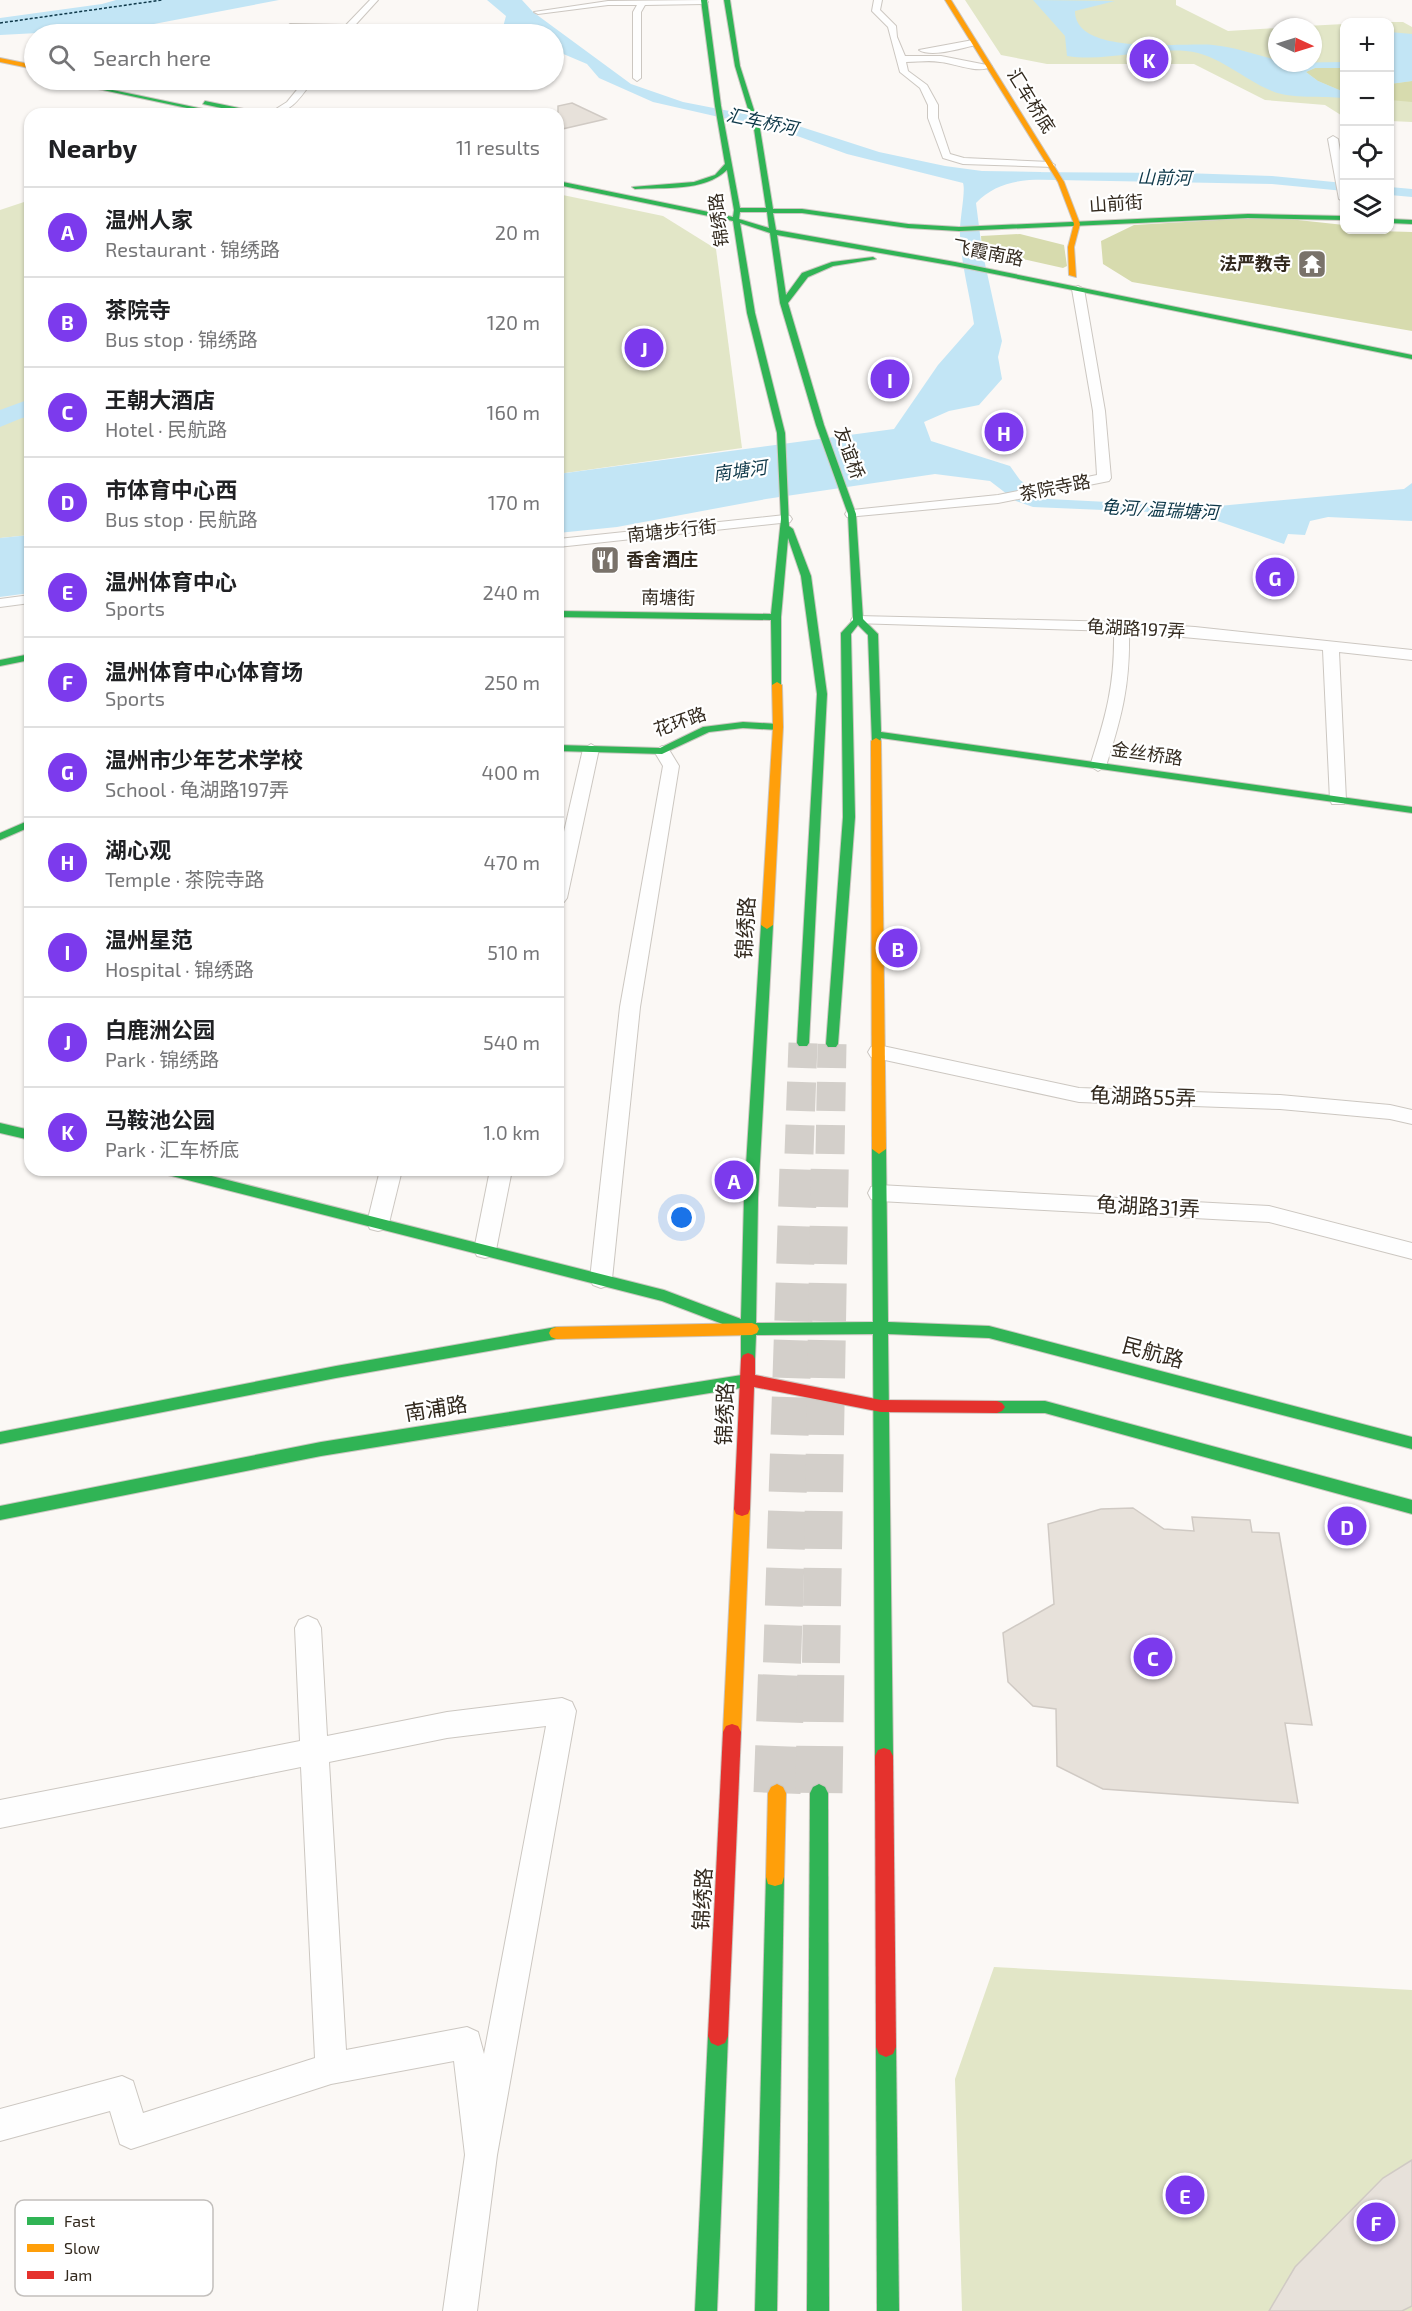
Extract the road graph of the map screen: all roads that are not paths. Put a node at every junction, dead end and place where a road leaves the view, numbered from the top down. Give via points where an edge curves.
1 (374, 0) edge
2 (727, 0) edge
3 (878, 0) edge
4 (948, 0) edge
5 (645, 1) edge
6 (704, 1) edge
7 (608, 2) edge
8 (538, 12) dead end
9 (352, 24) edge
10 (973, 43) junction
11 (901, 55) junction
12 (0, 60) edge
13 (24, 65) edge
14 (988, 66) junction
15 (0, 67) edge
16 (24, 72) edge
17 (637, 78) dead end
18 (108, 90) edge
19 (142, 90) edge
20 (301, 90) edge
21 (195, 108) edge
22 (229, 108) edge
23 (283, 108) edge
24 (1333, 139) dead end
25 (730, 163) junction
26 (1051, 166) junction
27 (564, 175) edge
28 (1341, 180) edge
29 (564, 184) edge
30 (617, 186) junction
31 (771, 213) junction
32 (737, 215) junction
33 (1340, 218) edge
34 (1394, 221) edge
35 (1412, 222) edge
36 (1077, 224) junction
37 (996, 229) junction
38 (774, 232) junction
39 (1061, 243) junction
40 (917, 258) junction
41 (958, 259) junction
42 (1075, 282) junction
43 (784, 303) junction
44 (1401, 340) dead end
45 (1412, 357) edge
46 (852, 514) junction
47 (785, 519) junction
48 (564, 542) edge
49 (24, 600) edge
50 (0, 603) edge
51 (564, 614) edge
52 (776, 617) junction
53 (858, 620) junction
54 (1121, 627) junction
55 (1331, 648) junction
56 (1412, 656) edge
57 (24, 658) edge
58 (0, 663) edge
59 (778, 728) junction
60 (876, 734) junction
61 (564, 748) edge
62 (591, 749) junction
63 (662, 751) junction
64 (1098, 766) junction
65 (1338, 800) junction
66 (1412, 810) edge
67 (24, 826) edge
68 (0, 837) edge
69 (564, 871) edge
70 (803, 1043) tunnel mouth
71 (832, 1044) tunnel mouth
72 (878, 1052) junction
73 (1412, 1117) edge
74 (0, 1128) edge
75 (24, 1134) edge
76 (192, 1176) edge
77 (390, 1176) edge
78 (500, 1176) edge
79 (879, 1192) junction
80 (378, 1223) junction
81 (485, 1250) junction
82 (1412, 1251) edge
83 (601, 1279) junction
84 (749, 1328) junction
85 (880, 1328) junction
86 (747, 1380) junction
87 (881, 1406) junction
88 (0, 1438) edge
89 (1412, 1443) edge
90 (1412, 1507) edge
91 (0, 1513) edge
92 (308, 1628) dead end
93 (314, 1751) junction
94 (777, 1793) tunnel mouth
95 (819, 1793) tunnel mouth
96 (0, 1814) edge
97 (331, 2068) junction
98 (0, 2125) edge
99 (481, 2155) junction
100 (460, 2311) edge
101 (706, 2311) edge
102 (766, 2311) edge
103 (818, 2311) edge
104 (888, 2311) edge

1 - 9 street
2 - 31 main road via 728,18 757,129
3 - 11 street via 876,11 892,26 891,35
4 - 10 main road, 汇车桥底
5 - 6 street
5 - 7 street
5 - 17 street via 637,12
6 - 25 main road, 锦绣路
7 - 8 street
10 - 11 street
10 - 14 main road, 汇车桥底
11 - 14 street
11 - 26 street via 904,72 924,87 933,105 933,118 946,156 963,161
12 - 13 main road
14 - 26 main road, 汇车桥底
15 - 16 main road
18 - 21 main road
19 - 22 main road
20 - 23 street
24 - 28 street
25 - 30 main road via 717,176 695,184 661,188
25 - 32 main road, 锦绣路
26 - 36 main road, 汇车桥底
27 - 30 main road, 飞霞南路
29 - 32 main road, 飞霞南路
30 - 32 main road, 飞霞南路
31 - 32 main road, 飞霞南路
31 - 37 main road, 山前街 via 824,213 880,223
31 - 38 main road
31 - 41 main road, 飞霞南路
32 - 38 main road, 飞霞南路
32 - 47 main road, 锦绣路 via 751,313 782,433
33 - 36 main road, 山前街 via 1292,214
34 - 35 main road
36 - 37 main road, 山前街
36 - 39 main road
37 - 39 main road, 山前街
38 - 40 main road, 飞霞南路
38 - 43 main road
39 - 42 main road
40 - 41 main road, 飞霞南路
40 - 43 main road via 859,259 832,264 805,275
41 - 42 main road, 飞霞南路
42 - 44 main road, 飞霞南路
42 - 45 main road, 飞霞南路
42 - 46 street, 茶院寺路 via 1099,411 1104,478 998,499
43 - 46 main road, 友谊桥
46 - 53 main road
47 - 48 street, 南塘步行街
47 - 52 main road, 锦绣路
47 - 70 main road, 锦绣路 via 806,576 822,694
49 - 50 street
51 - 52 main road, 南塘街
52 - 59 main road, 锦绣路
53 - 54 street, 龟湖路197弄
53 - 60 main road via 873,634
53 - 71 main road via 846,633 849,817
54 - 55 street, 龟湖路197弄
54 - 64 street via 1122,669 1115,714
55 - 56 street, 龟湖路197弄
55 - 65 street
57 - 58 main road
59 - 63 main road, 花环路 via 743,725 707,729
59 - 84 main road, 锦绣路 via 751,1198
60 - 64 main road, 金丝桥路
60 - 72 main road
61 - 62 main road, 花环路
62 - 63 main road, 花环路
62 - 69 street
63 - 83 street via 671,766 630,1007
64 - 65 main road, 金丝桥路
65 - 66 main road, 金丝桥路
67 - 68 main road
72 - 73 street, 龟湖路55弄 via 1079,1095 1280,1102
72 - 79 main road
74 - 75 main road
76 - 80 main road
77 - 80 street
78 - 81 street
79 - 82 street, 龟湖路31弄 via 1269,1214
79 - 85 main road
80 - 81 main road
81 - 83 main road
83 - 84 main road via 664,1296
84 - 85 main road
84 - 86 main road, 锦绣路
84 - 88 main road via 565,1331
85 - 87 main road
85 - 89 main road, 民航路 via 989,1332
86 - 87 main road, 南浦路
86 - 91 main road, 南浦路 via 321,1449
86 - 101 main road, 锦绣路
87 - 90 main road via 1045,1407
87 - 104 main road
92 - 93 street
93 - 96 street
93 - 97 street
93 - 99 street via 447,1725 562,1712
94 - 102 main road
95 - 103 main road
97 - 98 street via 130,2133 122,2092
97 - 99 street via 467,2043
99 - 100 street

